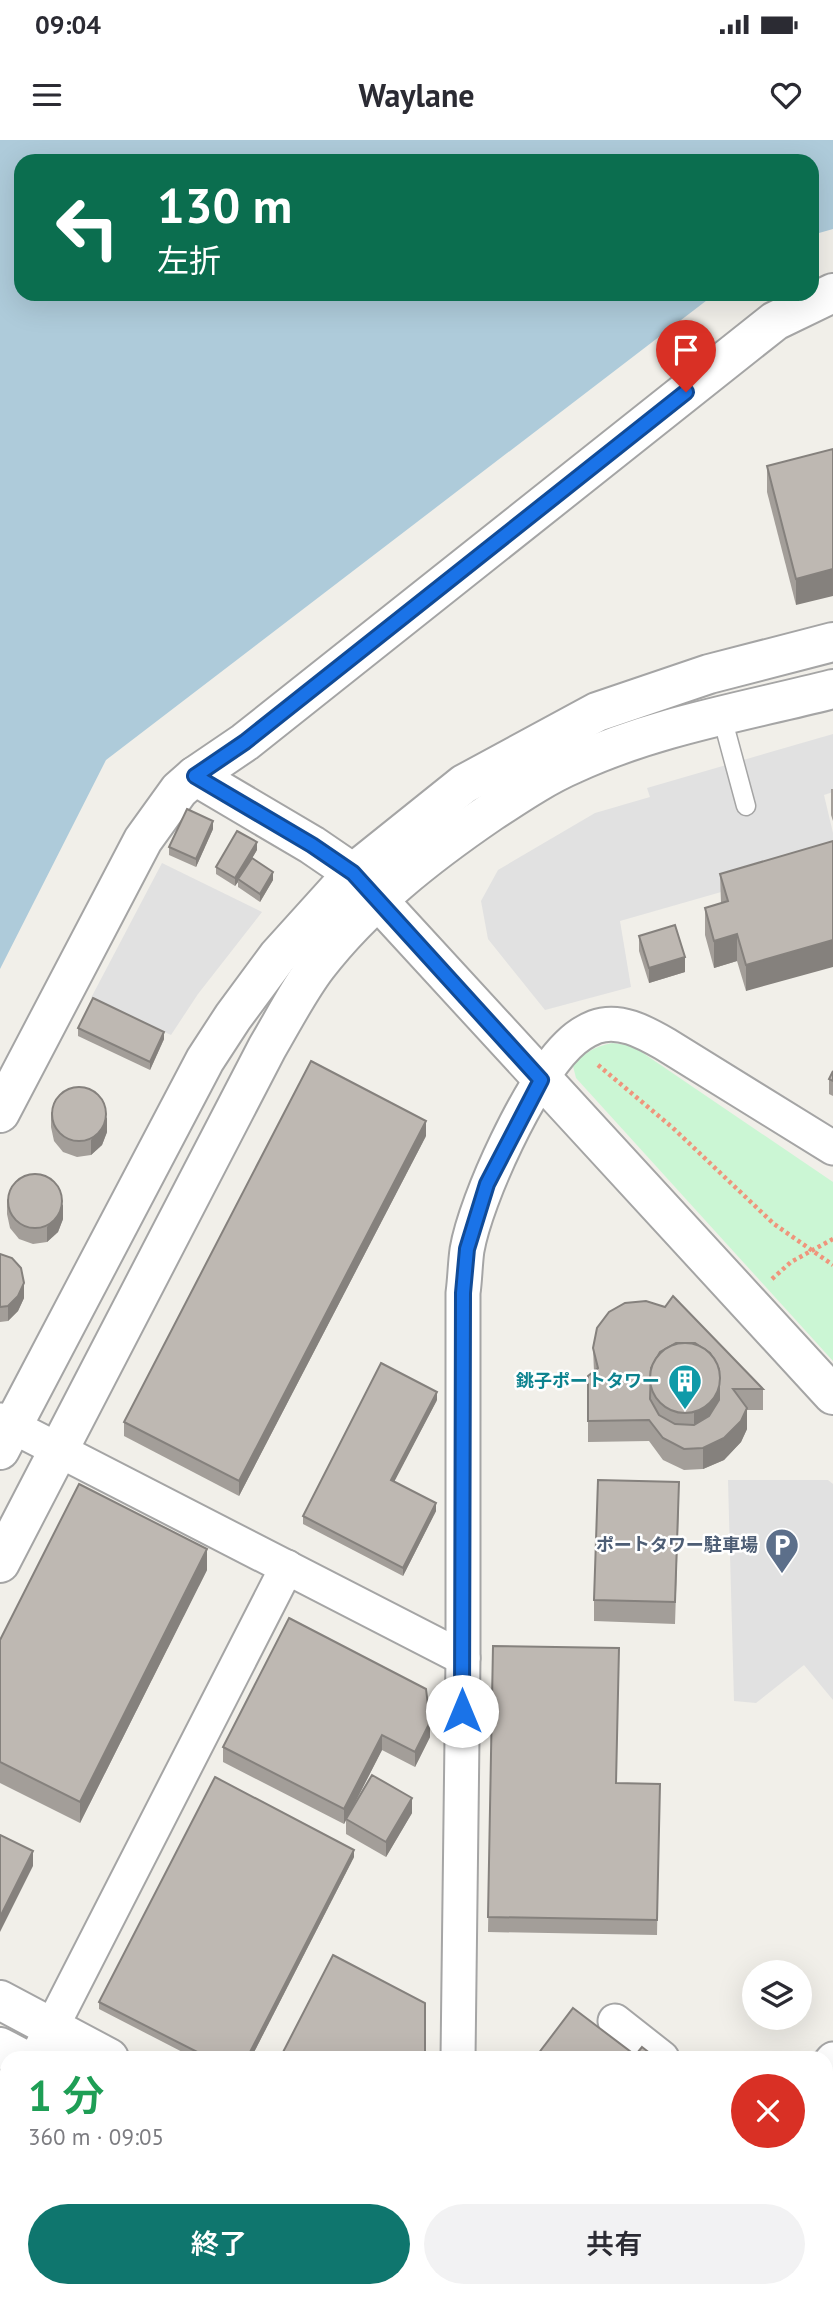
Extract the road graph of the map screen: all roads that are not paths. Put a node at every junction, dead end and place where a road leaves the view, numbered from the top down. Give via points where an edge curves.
1 (816, 301) edge
2 (833, 642) edge
3 (833, 689) edge
4 (722, 717) junction
5 (195, 776) junction
6 (746, 806) dead end
7 (353, 873) junction
8 (380, 900) junction
9 (541, 1080) junction
10 (0, 1113) edge
11 (833, 1148) edge
12 (833, 1395) edge
13 (4, 1432) edge
14 (60, 1449) junction
15 (0, 1563) edge
16 (287, 1567) junction
17 (463, 1658) junction
18 (0, 2000) edge
19 (615, 2021) dead end
20 (44, 2043) edge
21 (79, 2051) edge
22 (458, 2051) edge
23 (654, 2051) edge

1 - 5 street via 775,321 245,742
2 - 7 street via 697,678 597,712 464,784
3 - 4 street
4 - 6 lane
4 - 8 street via 572,764 426,857
5 - 7 street
5 - 10 street via 142,840
7 - 8 street
7 - 13 street via 278,956 205,1060
8 - 9 street
8 - 14 street via 317,967 281,1024
9 - 11 street via 579,1036 617,1024 665,1044
9 - 12 street
9 - 17 street via 487,1184 467,1249 463,1293
13 - 14 street
14 - 15 street
14 - 16 street
16 - 17 street
16 - 20 street
17 - 22 street
18 - 20 street
19 - 23 street
20 - 21 street

